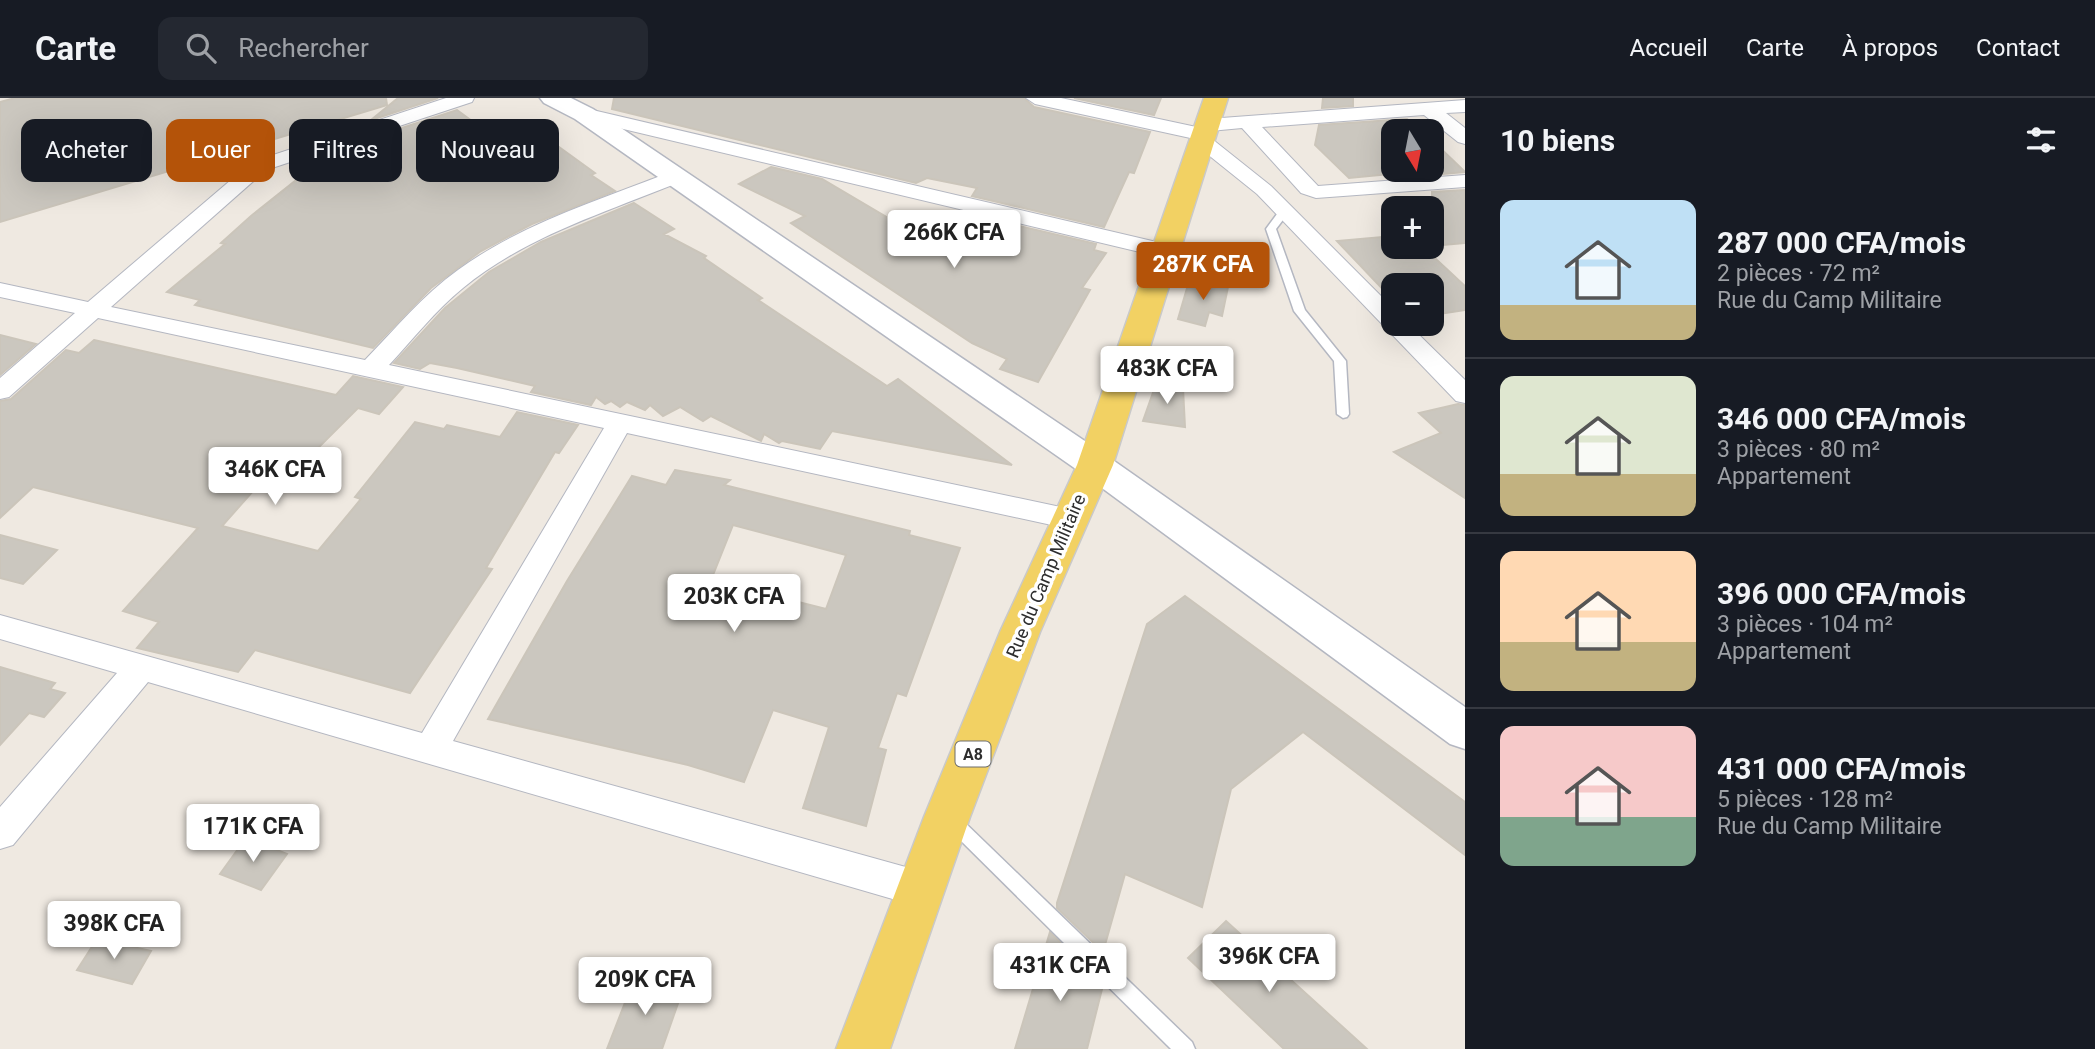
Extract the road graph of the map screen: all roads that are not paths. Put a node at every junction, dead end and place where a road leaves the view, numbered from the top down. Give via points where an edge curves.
1 (465, 98) edge
2 (552, 98) edge
3 (1035, 98) edge
4 (1465, 106) edge
5 (1430, 110) junction
6 (584, 114) junction
7 (1249, 124) junction
8 (1208, 125) edge
9 (1465, 138) edge
10 (676, 177) junction
11 (1465, 181) edge
12 (1284, 212) junction
13 (1166, 251) junction
14 (0, 290) edge
15 (1381, 310) edge
16 (89, 311) junction
17 (1407, 336) edge
18 (372, 368) junction
19 (0, 391) edge
20 (1465, 395) edge
21 (1343, 414) dead end
22 (620, 423) junction
23 (1095, 465) junction
24 (1070, 519) junction
25 (0, 627) edge
26 (141, 668) junction
27 (1465, 731) edge
28 (430, 750) junction
29 (947, 817) junction
30 (0, 833) edge
31 (920, 888) junction
32 (863, 1049) edge
33 (1185, 1049) edge

1 - 16 street via 259,166
2 - 6 main road
3 - 8 street
4 - 5 street
5 - 7 street
5 - 9 street
6 - 10 main road
6 - 13 street
7 - 8 street
7 - 11 street via 1315,192
8 - 12 street
8 - 13 main road, Rue du Camp Militaire / A8
10 - 18 street via 483,262
10 - 23 main road
12 - 15 street
12 - 21 lane via 1271,229 1278,255 1300,311 1340,360
13 - 23 main road, Rue du Camp Militaire / A8
14 - 16 street
16 - 18 street
16 - 19 street
17 - 20 street
18 - 22 street
22 - 24 street
22 - 28 street
23 - 24 main road, Rue du Camp Militaire / A8
23 - 27 main road
24 - 29 main road, Rue du Camp Militaire / A8
25 - 26 street
26 - 28 street
26 - 30 street
28 - 31 street
29 - 31 main road, Rue du Camp Militaire / A8
29 - 33 lane
31 - 32 main road, Rue du Camp Militaire / A8

